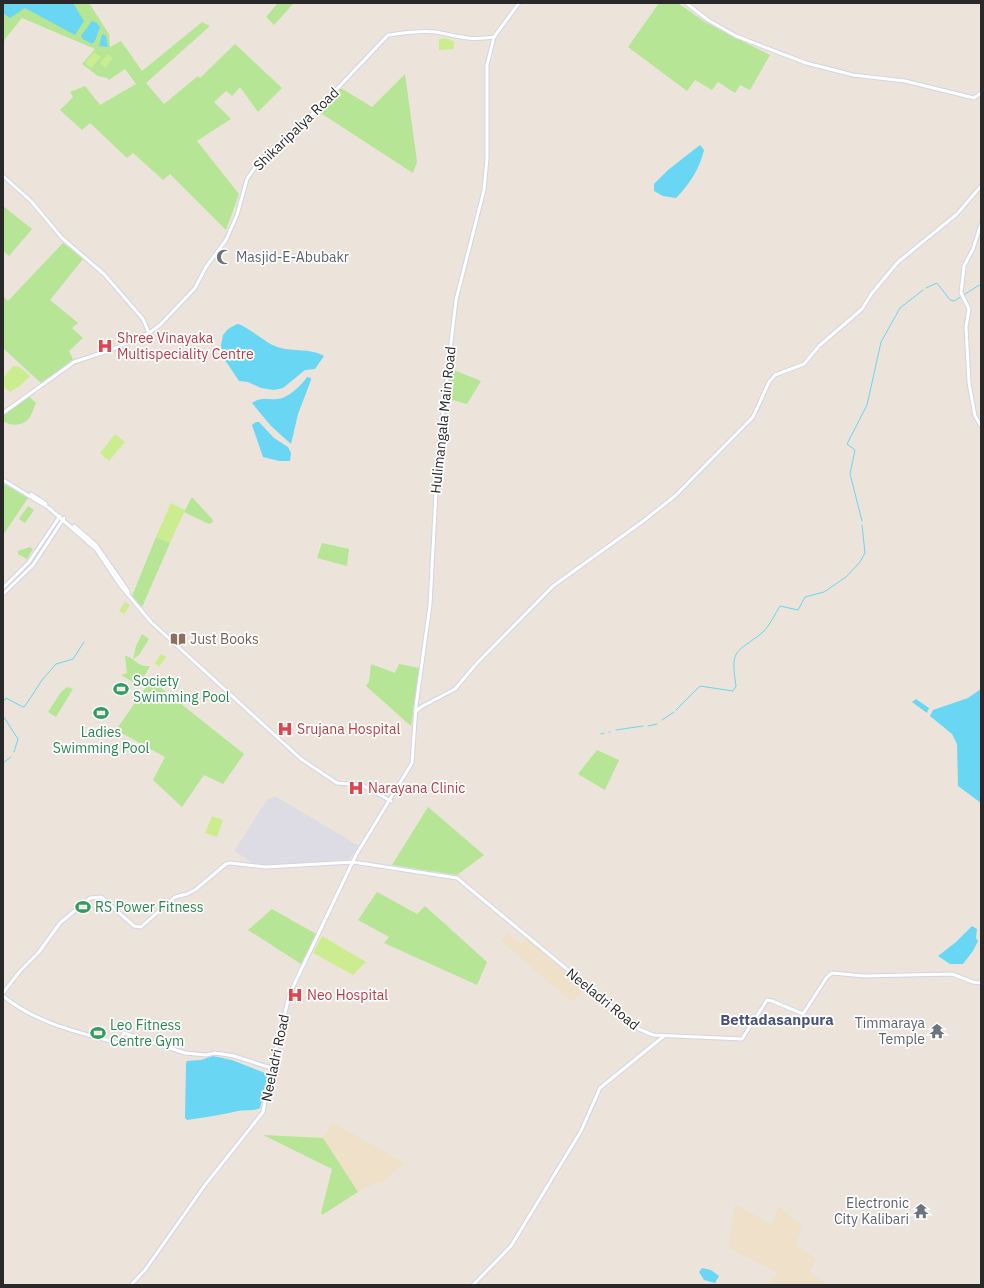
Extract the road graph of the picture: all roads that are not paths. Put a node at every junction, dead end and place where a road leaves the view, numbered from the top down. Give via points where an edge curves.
1 (519, 3) edge
2 (686, 3) edge
3 (494, 37) junction
4 (981, 93) edge
5 (3, 176) edge
6 (981, 186) edge
7 (981, 224) edge
8 (149, 333) junction
9 (3, 413) edge
10 (981, 426) edge
11 (3, 479) edge
12 (60, 516) junction
13 (64, 519) junction
14 (3, 588) edge
15 (3, 594) edge
16 (415, 712) junction
17 (391, 801) junction
18 (353, 862) junction
19 (981, 983) edge
20 (3, 992) edge
21 (3, 996) edge
22 (664, 1036) junction
23 (271, 1068) junction
24 (131, 1285) edge
25 (474, 1285) edge

1 - 3 street
2 - 4 street via 708,20 736,36 806,63 974,98
3 - 8 street, Shikaripalya Road via 477,40 434,32 388,35 318,109 260,160 247,178 237,215 226,240 206,267 195,288
3 - 16 street, Hulimangala Main Road via 487,65 487,172 482,202 477,213 456,300 437,462 430,605
5 - 8 street via 31,201 62,238 104,274 143,319
6 - 16 street via 957,214 898,262 862,309 819,346 804,364 775,375 753,416 676,496 553,586 455,689
7 - 10 street via 964,266 961,293 969,309 966,327 969,383 974,411
8 - 9 street, Shikaripalya Road via 111,350 74,362
11 - 12 street
12 - 13 street
12 - 14 street via 29,562
13 - 15 street via 33,564
13 - 17 street via 96,545 140,610 301,759 329,779 341,784 362,785
16 - 17 street, Hulimangala Main Road via 412,763
17 - 18 street, Neeladri Road
18 - 20 street via 266,867 226,864 195,890 175,897 141,927 134,926 101,897 90,898 60,923 39,952
18 - 22 street, Neeladri Road via 457,878 639,1029
18 - 23 street, Neeladri Road via 290,993
19 - 22 street, Neeladri Road via 952,974 864,976 832,973 804,1014 766,1000 742,1039
21 - 23 street via 38,1018 118,1043 124,1032 185,1053 206,1055 215,1052
22 - 25 street via 600,1088 581,1131 515,1239
23 - 24 street, Neeladri Road via 265,1107 261,1114 209,1179 141,1276

